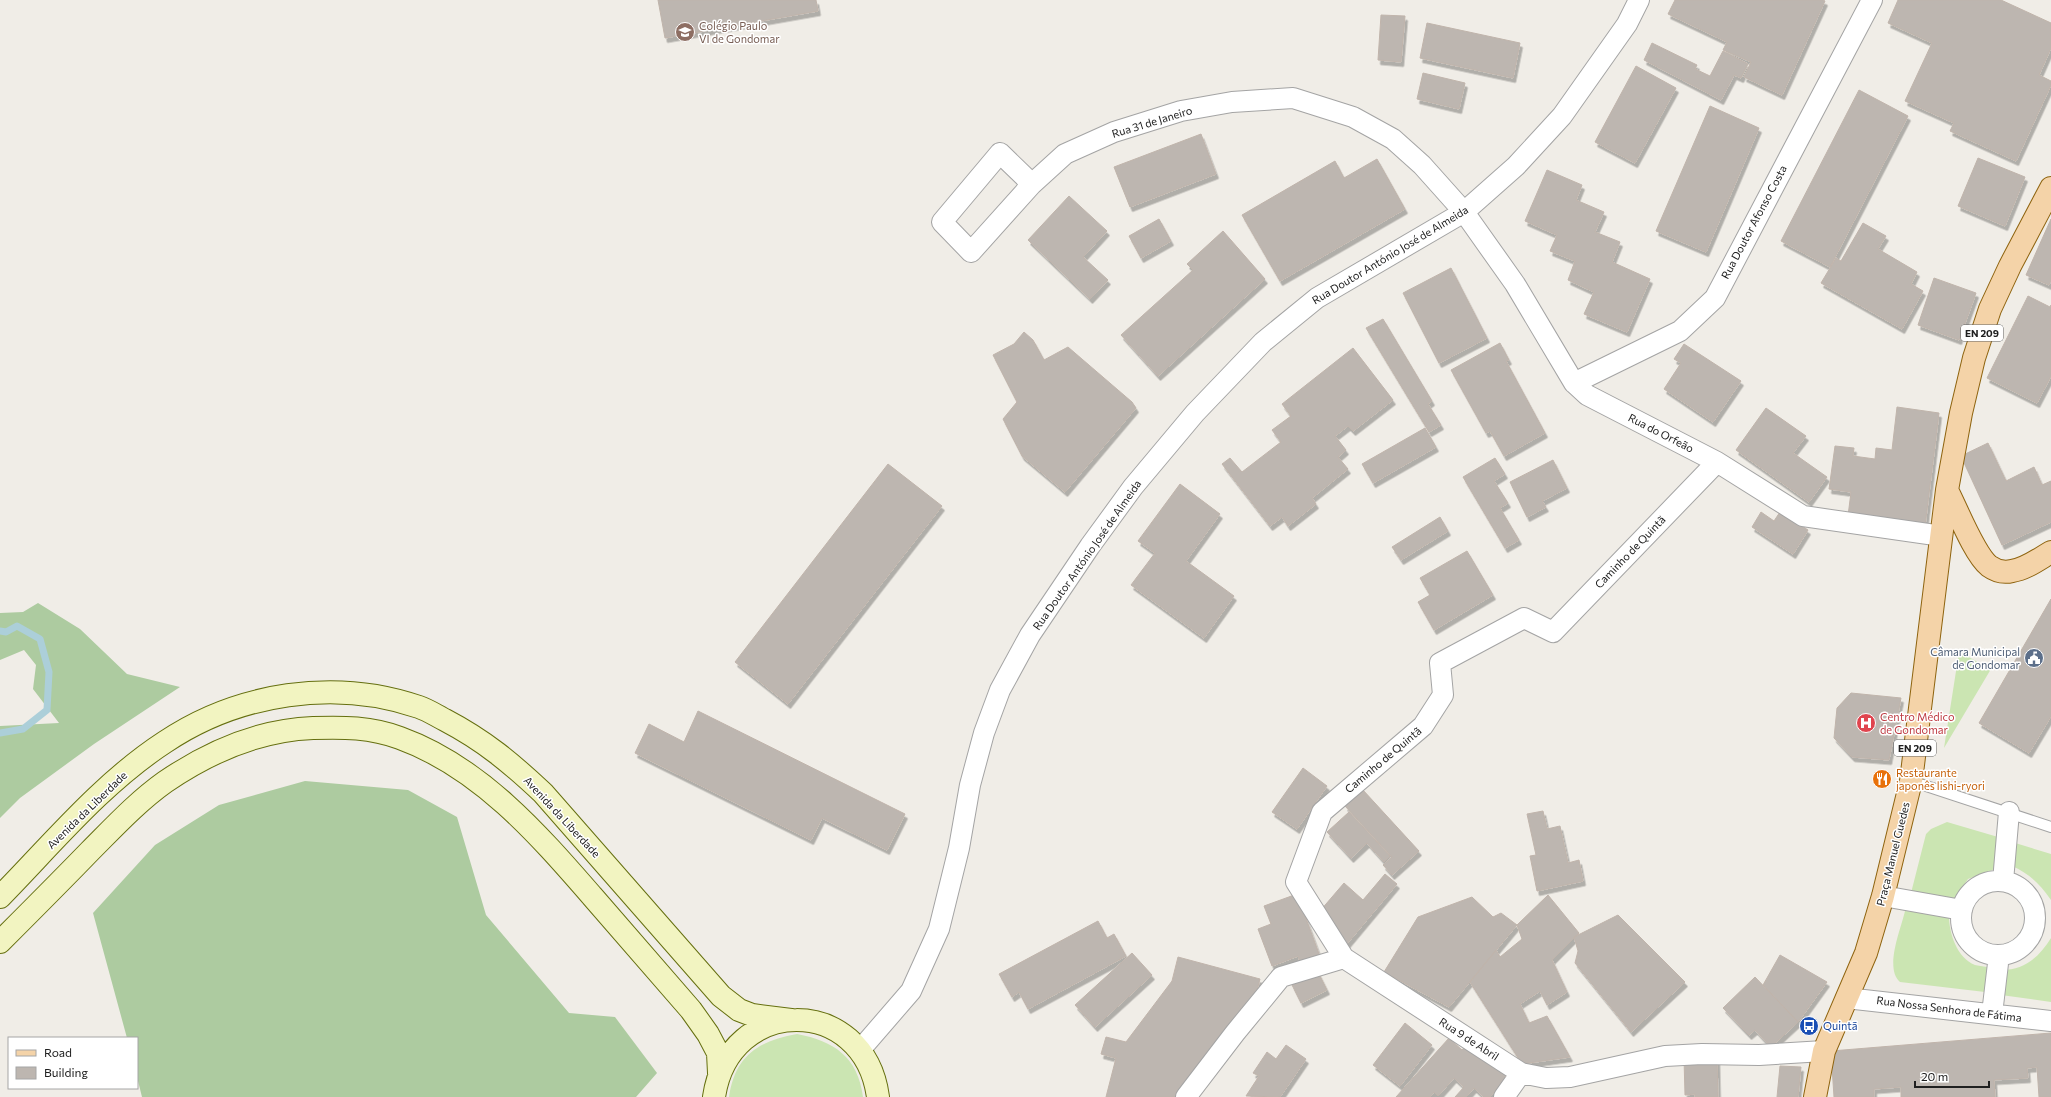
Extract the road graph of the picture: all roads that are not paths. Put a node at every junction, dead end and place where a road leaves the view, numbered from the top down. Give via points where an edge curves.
1 (1639, 0) edge
2 (1872, 0) edge
3 (1032, 184) junction
4 (2051, 188) edge
5 (1464, 212) junction
6 (1574, 383) junction
7 (1717, 462) junction
8 (1948, 490) junction
9 (1942, 536) junction
10 (2051, 552) edge
11 (1911, 781) junction
12 (2009, 812) junction
13 (2051, 827) edge
14 (2003, 881) junction
15 (1883, 896) junction
16 (0, 897) edge
17 (1962, 910) junction
18 (0, 942) edge
19 (1998, 955) junction
20 (1344, 958) junction
21 (1846, 998) junction
22 (1992, 1014) junction
23 (790, 1020) junction
24 (2051, 1021) edge
25 (860, 1050) junction
26 (1824, 1051) junction
27 (719, 1073) junction
28 (1521, 1073) junction
29 (714, 1097) edge
30 (878, 1097) edge
31 (1186, 1097) edge
32 (1504, 1097) edge
33 (1815, 1097) edge

1 - 5 street, Rua Doutor António José de Almeida via 1627,24 1562,116 1516,166
2 - 6 street, Rua Doutor Afonso Costa via 1715,298 1680,331
3 - 3 street, Rua 31 de Janeiro via 1000,153 942,222 971,252
3 - 5 street, Rua 31 de Janeiro via 1065,154 1114,132 1189,110 1232,102 1293,98 1353,117 1393,139 1422,165
4 - 8 main road, EN 209 via 1990,308 1974,358 1961,413
5 - 6 street, Rua do Orfeão via 1515,284
5 - 25 street, Rua Doutor António José de Almeida via 1317,298 1263,342 1196,413 1134,487 1090,546 1030,635 1000,690 984,733 970,785 948,898 928,957 911,991
6 - 7 street, Rua do Orfeão via 1587,395 1603,404
7 - 9 street, Rua do Orfeão via 1803,516
7 - 20 street, Caminho de Quintã via 1552,632 1524,618 1440,663 1443,695 1423,726 1322,812 1296,882
8 - 9 main road, Praça Manuel Guedes / EN 209
8 - 10 main road via 1981,556 1989,566 2001,572 2011,572
9 - 11 main road, Praça Manuel Guedes / EN 209
11 - 12 lane
11 - 15 main road, Praça Manuel Guedes / EN 209
12 - 13 lane
12 - 14 street
14 - 17 street via 1985,883 1974,889
14 - 19 street via 2021,888 2029,896 2036,920 2027,942 2018,950
15 - 17 street
15 - 21 main road, Praça Manuel Guedes / EN 209 via 1866,953
16 - 23 main road, Avenida da Liberdade via 94,800 128,770 186,728 256,701 295,694 335,692 378,695 420,707 475,736 514,765 549,799 721,996 739,1010 752,1015
17 - 19 street via 1961,923 1965,935 1983,952
18 - 27 main road via 133,808 196,762 230,746 268,734 299,729 350,727 369,730 399,738 436,754 472,776 513,810 548,846 691,1010 718,1053
19 - 22 street
20 - 28 street, Rua 9 de Abril
20 - 31 street via 1281,977
21 - 22 street, Rua Nossa Senhora de Fátima
21 - 26 main road, EN 209
22 - 24 street, Rua Nossa Senhora de Fátima
23 - 25 main road via 829,1026
23 - 27 main road via 768,1025 747,1036 730,1052
25 - 30 main road via 872,1071
26 - 28 street, Rua 9 de Abril via 1665,1056 1570,1077 1546,1078
26 - 33 main road, EN 209
27 - 29 main road
28 - 32 street

